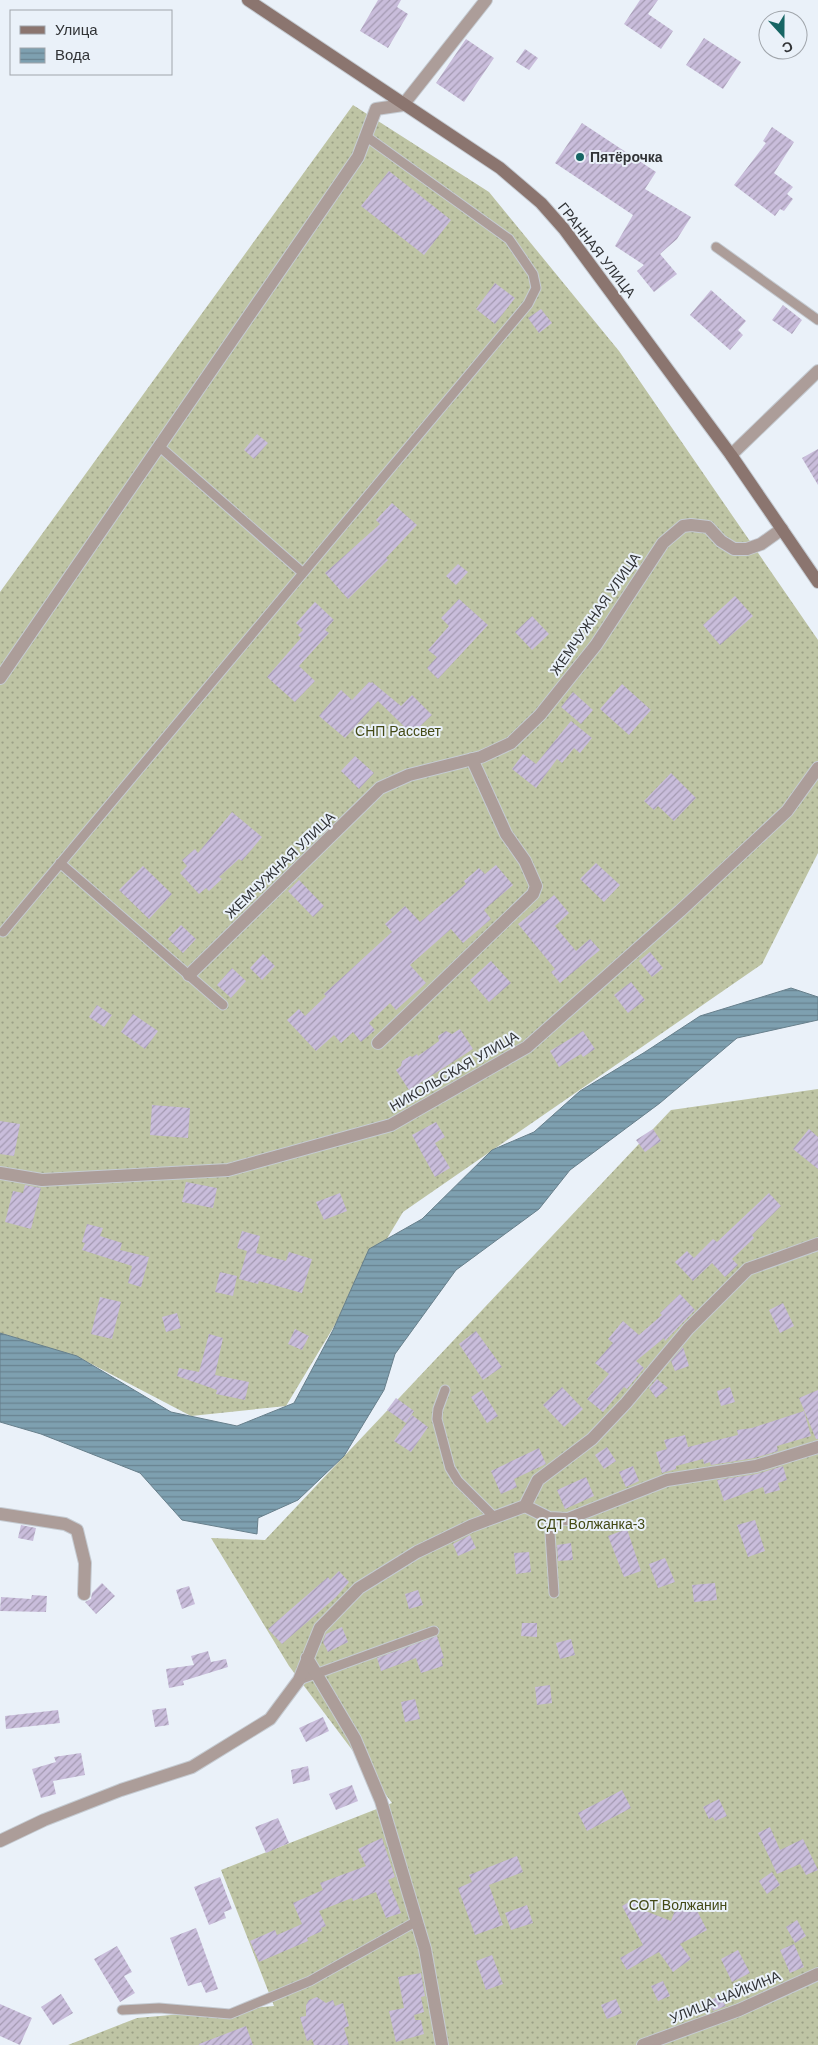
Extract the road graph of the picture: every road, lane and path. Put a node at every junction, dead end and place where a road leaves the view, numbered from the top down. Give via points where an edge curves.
1 (248, 0) edge
2 (486, 0) edge
3 (403, 104) junction
4 (367, 137) junction
5 (716, 247) dead end
6 (818, 320) edge
7 (818, 371) edge
8 (160, 447) junction
9 (731, 454) junction
10 (782, 529) junction
11 (303, 573) junction
12 (818, 582) edge
13 (0, 678) edge
14 (472, 760) junction
15 (818, 768) edge
16 (60, 864) junction
17 (3, 932) dead end
18 (189, 975) junction
19 (223, 1004) dead end
20 (378, 1043) dead end
21 (0, 1173) edge
22 (818, 1244) edge
23 (445, 1390) dead end
24 (818, 1447) edge
25 (525, 1506) junction
26 (0, 1514) edge
27 (494, 1517) junction
28 (549, 1518) junction
29 (84, 1594) dead end
30 (554, 1594) dead end
31 (434, 1631) dead end
32 (307, 1658) junction
33 (316, 1673) junction
34 (298, 1680) junction
35 (0, 1842) edge
36 (417, 1921) junction
37 (818, 1974) edge
38 (122, 2010) dead end
39 (442, 2045) edge
40 (643, 2045) edge

1 - 3 street, ГРАННАЯ УЛИЦА
2 - 3 street
3 - 4 street via 376,110
3 - 9 street, ГРАННАЯ УЛИЦА via 500,168 541,203 564,229
4 - 8 street via 358,157
4 - 11 lane via 509,239 533,274 536,288 528,304
5 - 6 lane
7 - 9 street
8 - 11 lane
8 - 13 street
9 - 10 street, ГРАННАЯ УЛИЦА
10 - 12 street, ГРАННАЯ УЛИЦА
10 - 14 street, ЖЕМЧУЖНАЯ УЛИЦА via 761,544 734,549 708,527 683,526 663,543 596,645 540,715 511,743
11 - 16 lane
14 - 18 street, ЖЕМЧУЖНАЯ УЛИЦА via 409,774 380,788
14 - 20 street via 506,834 526,861 536,886 533,894
15 - 21 street, НИКОЛЬСКАЯ УЛИЦА via 787,811 527,1047 391,1125 228,1170 42,1180
16 - 17 lane
16 - 18 lane
18 - 19 lane
22 - 25 street via 748,1269 688,1329 592,1439 538,1480
23 - 27 lane via 437,1419 450,1468 458,1481
24 - 28 street via 756,1466 667,1480 568,1519
25 - 27 street
25 - 28 street
26 - 29 street via 65,1524 77,1530 85,1563
27 - 32 street via 417,1552 359,1588 320,1628
28 - 30 lane
31 - 33 lane
32 - 33 street
32 - 34 street
33 - 34 lane
33 - 36 street via 355,1739 381,1801
34 - 35 street via 270,1719 192,1767 44,1820
36 - 38 lane via 310,1980 230,2014 159,2008
36 - 39 street
37 - 40 street, УЛИЦА ЧАЙКИНА via 739,2010

